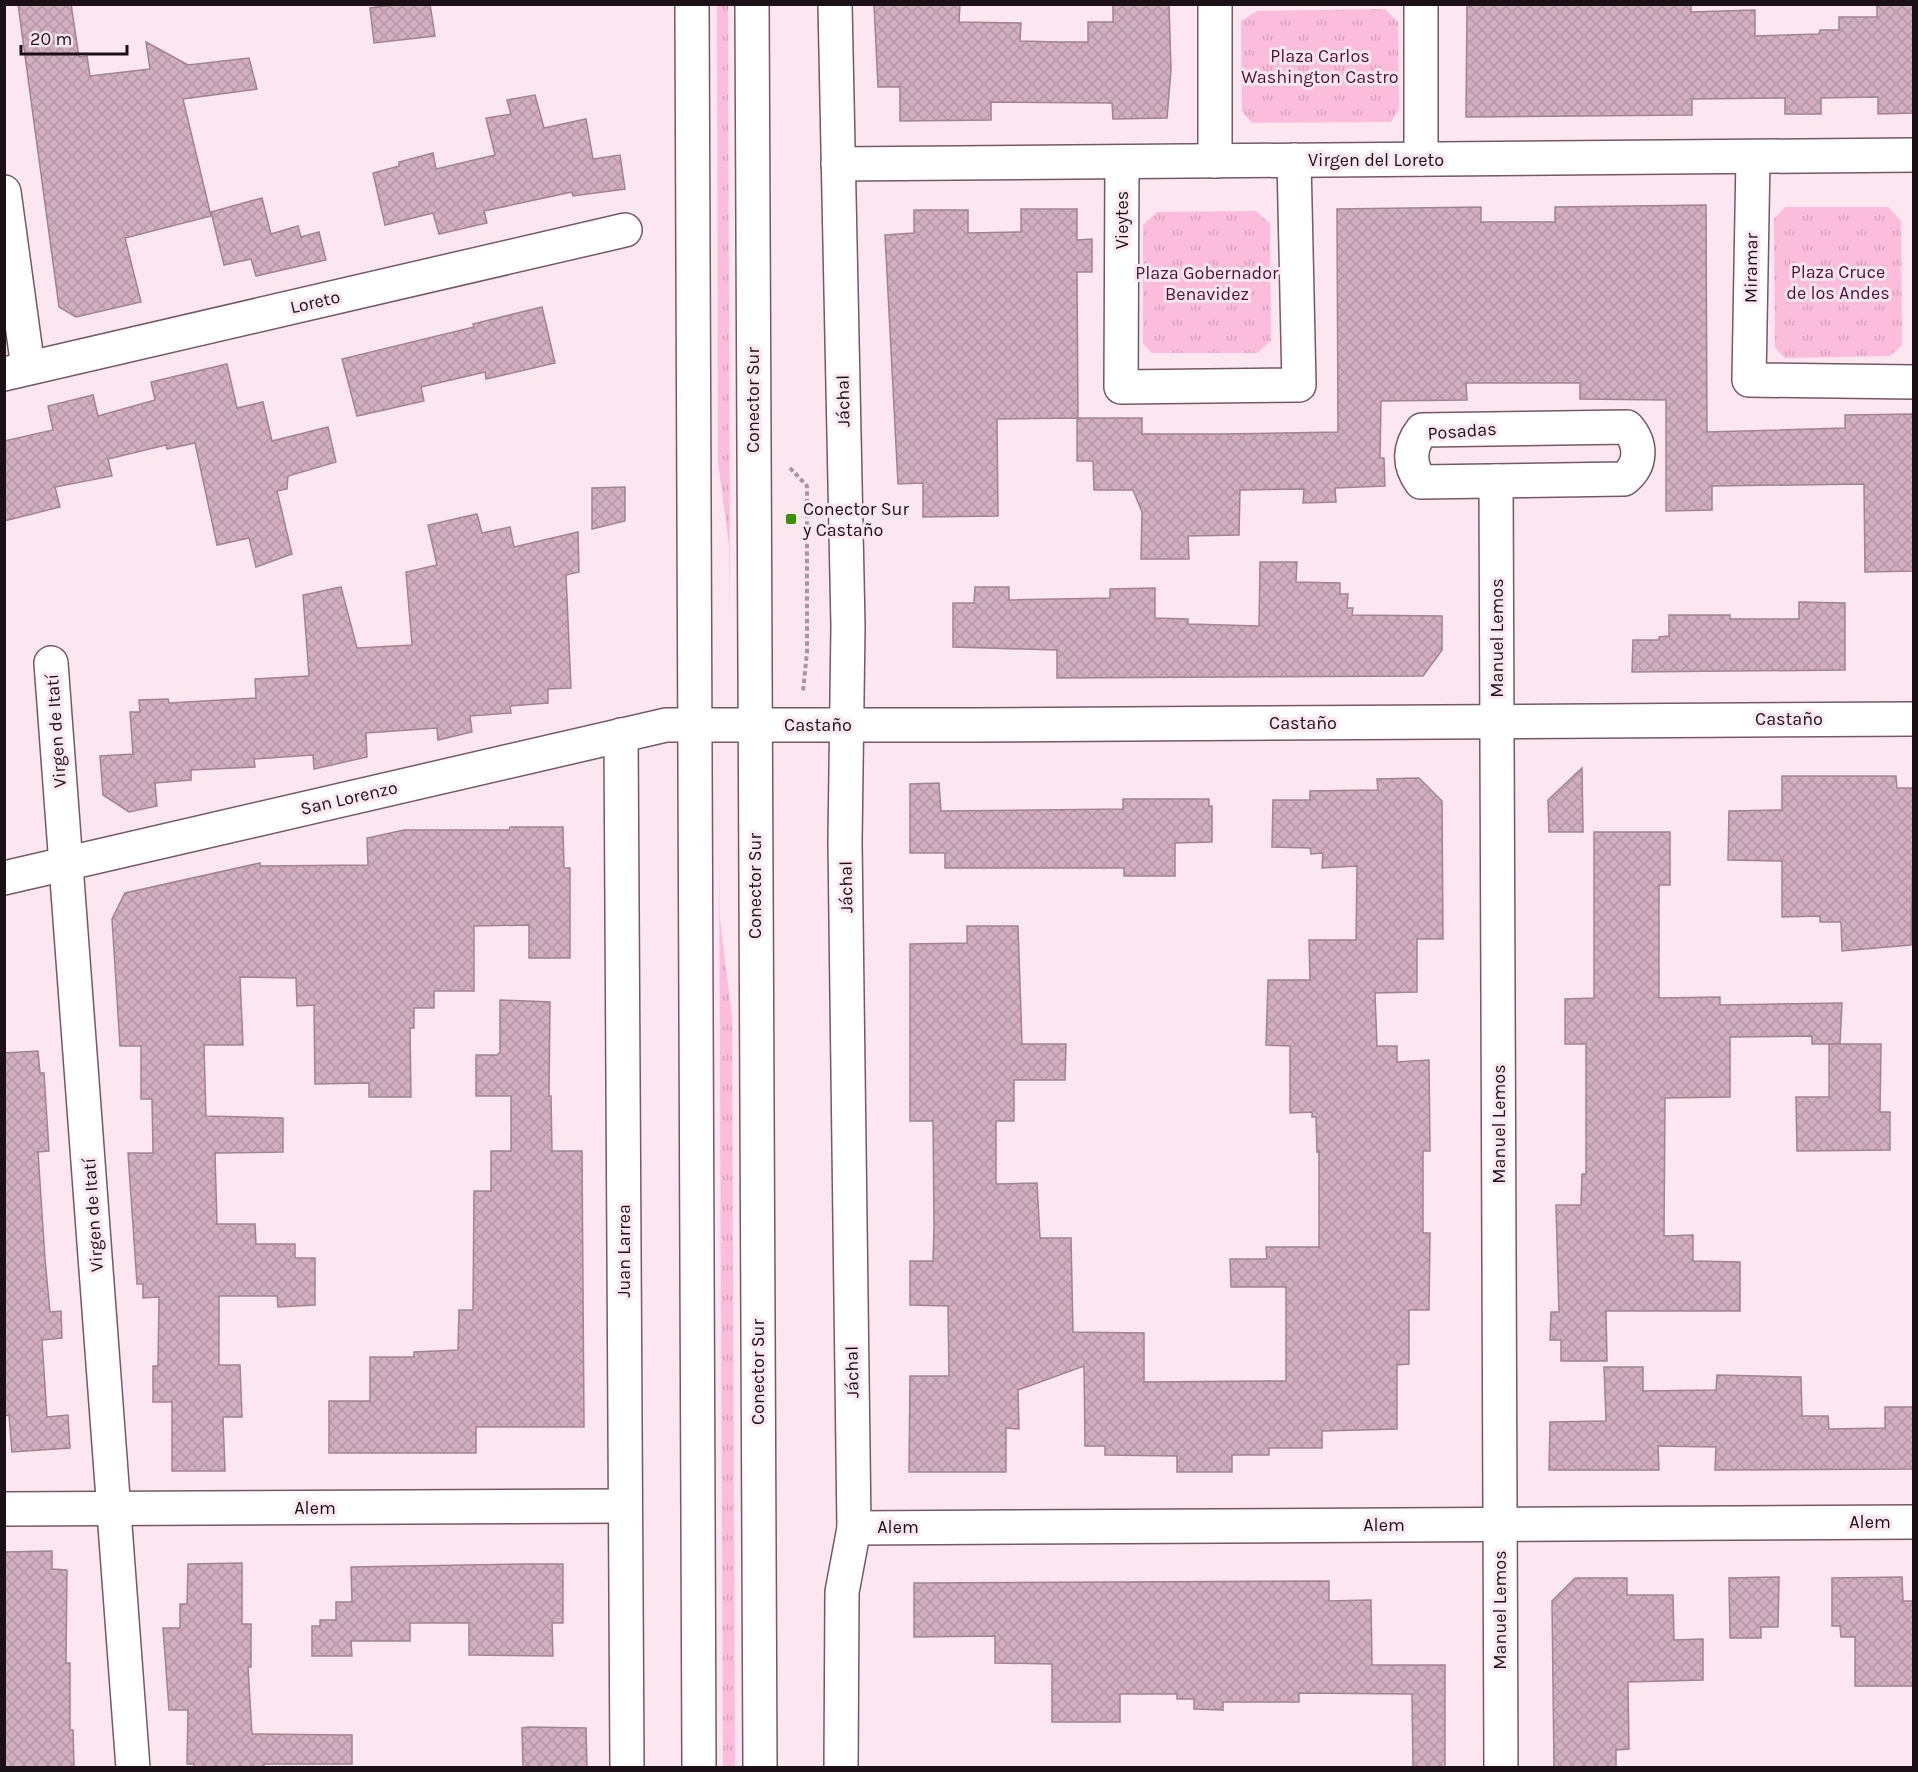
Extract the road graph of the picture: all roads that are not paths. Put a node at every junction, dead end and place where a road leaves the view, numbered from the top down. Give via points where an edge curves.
1 (692, 4) edge
2 (752, 4) edge
3 (835, 4) edge
4 (1215, 4) edge
5 (1421, 4) edge
6 (1914, 155) edge
7 (1753, 157) junction
8 (1421, 159) junction
9 (1294, 160) junction
10 (1215, 161) junction
11 (1122, 162) junction
12 (838, 164) junction
13 (4, 192) edge
14 (626, 230) dead end
15 (16, 371) edge
16 (1914, 382) edge
17 (1496, 481) junction
18 (51, 663) dead end
19 (1914, 719) edge
20 (1497, 721) junction
21 (693, 725) junction
22 (754, 725) junction
23 (847, 725) junction
24 (621, 735) junction
25 (66, 864) junction
26 (4, 878) edge
27 (625, 1506) junction
28 (116, 1508) junction
29 (4, 1509) edge
30 (1914, 1522) edge
31 (1500, 1524) junction
32 (854, 1528) junction
33 (133, 1767) edge
34 (627, 1767) edge
35 (699, 1767) edge
36 (760, 1767) edge
37 (842, 1767) edge
38 (1501, 1767) edge

1 - 21 street
2 - 22 street, Conector Sur
3 - 12 street, Jáchal
4 - 10 street
5 - 8 street
6 - 7 street, Virgen del Loreto
7 - 8 street, Virgen del Loreto
7 - 16 street, Miramar via 1749,380
8 - 9 street, Virgen del Loreto
9 - 10 street, Virgen del Loreto
9 - 11 street, Vieytes via 1299,385 1121,387
10 - 11 street, Virgen del Loreto
11 - 12 street, Virgen del Loreto
12 - 23 street, Jáchal
13 - 15 street
14 - 15 street, Loreto
17 - 17 street, Posadas via 1624,479 1636,465 1637,443 1627,427 1422,430 1413,444 1413,467 1421,482
17 - 20 street, Manuel Lemos
18 - 25 street, Virgen de Itatí
19 - 20 street, Castaño
20 - 23 street, Castaño
20 - 31 street, Manuel Lemos
21 - 22 street, Castaño
21 - 24 street, San Lorenzo via 666,724
21 - 35 street
22 - 23 street, Castaño
22 - 36 street, Conector Sur
23 - 32 street, Jáchal via 845,842
24 - 25 street, San Lorenzo
24 - 27 street, Juan Larrea
25 - 26 street, San Lorenzo
25 - 28 street, Virgen de Itatí
27 - 28 street, Alem
27 - 34 street, Juan Larrea
28 - 29 street, Alem
28 - 33 street, Virgen de Itatí
30 - 31 street, Alem
31 - 32 street, Alem
31 - 38 street, Manuel Lemos
32 - 37 street, Jáchal via 842,1592

